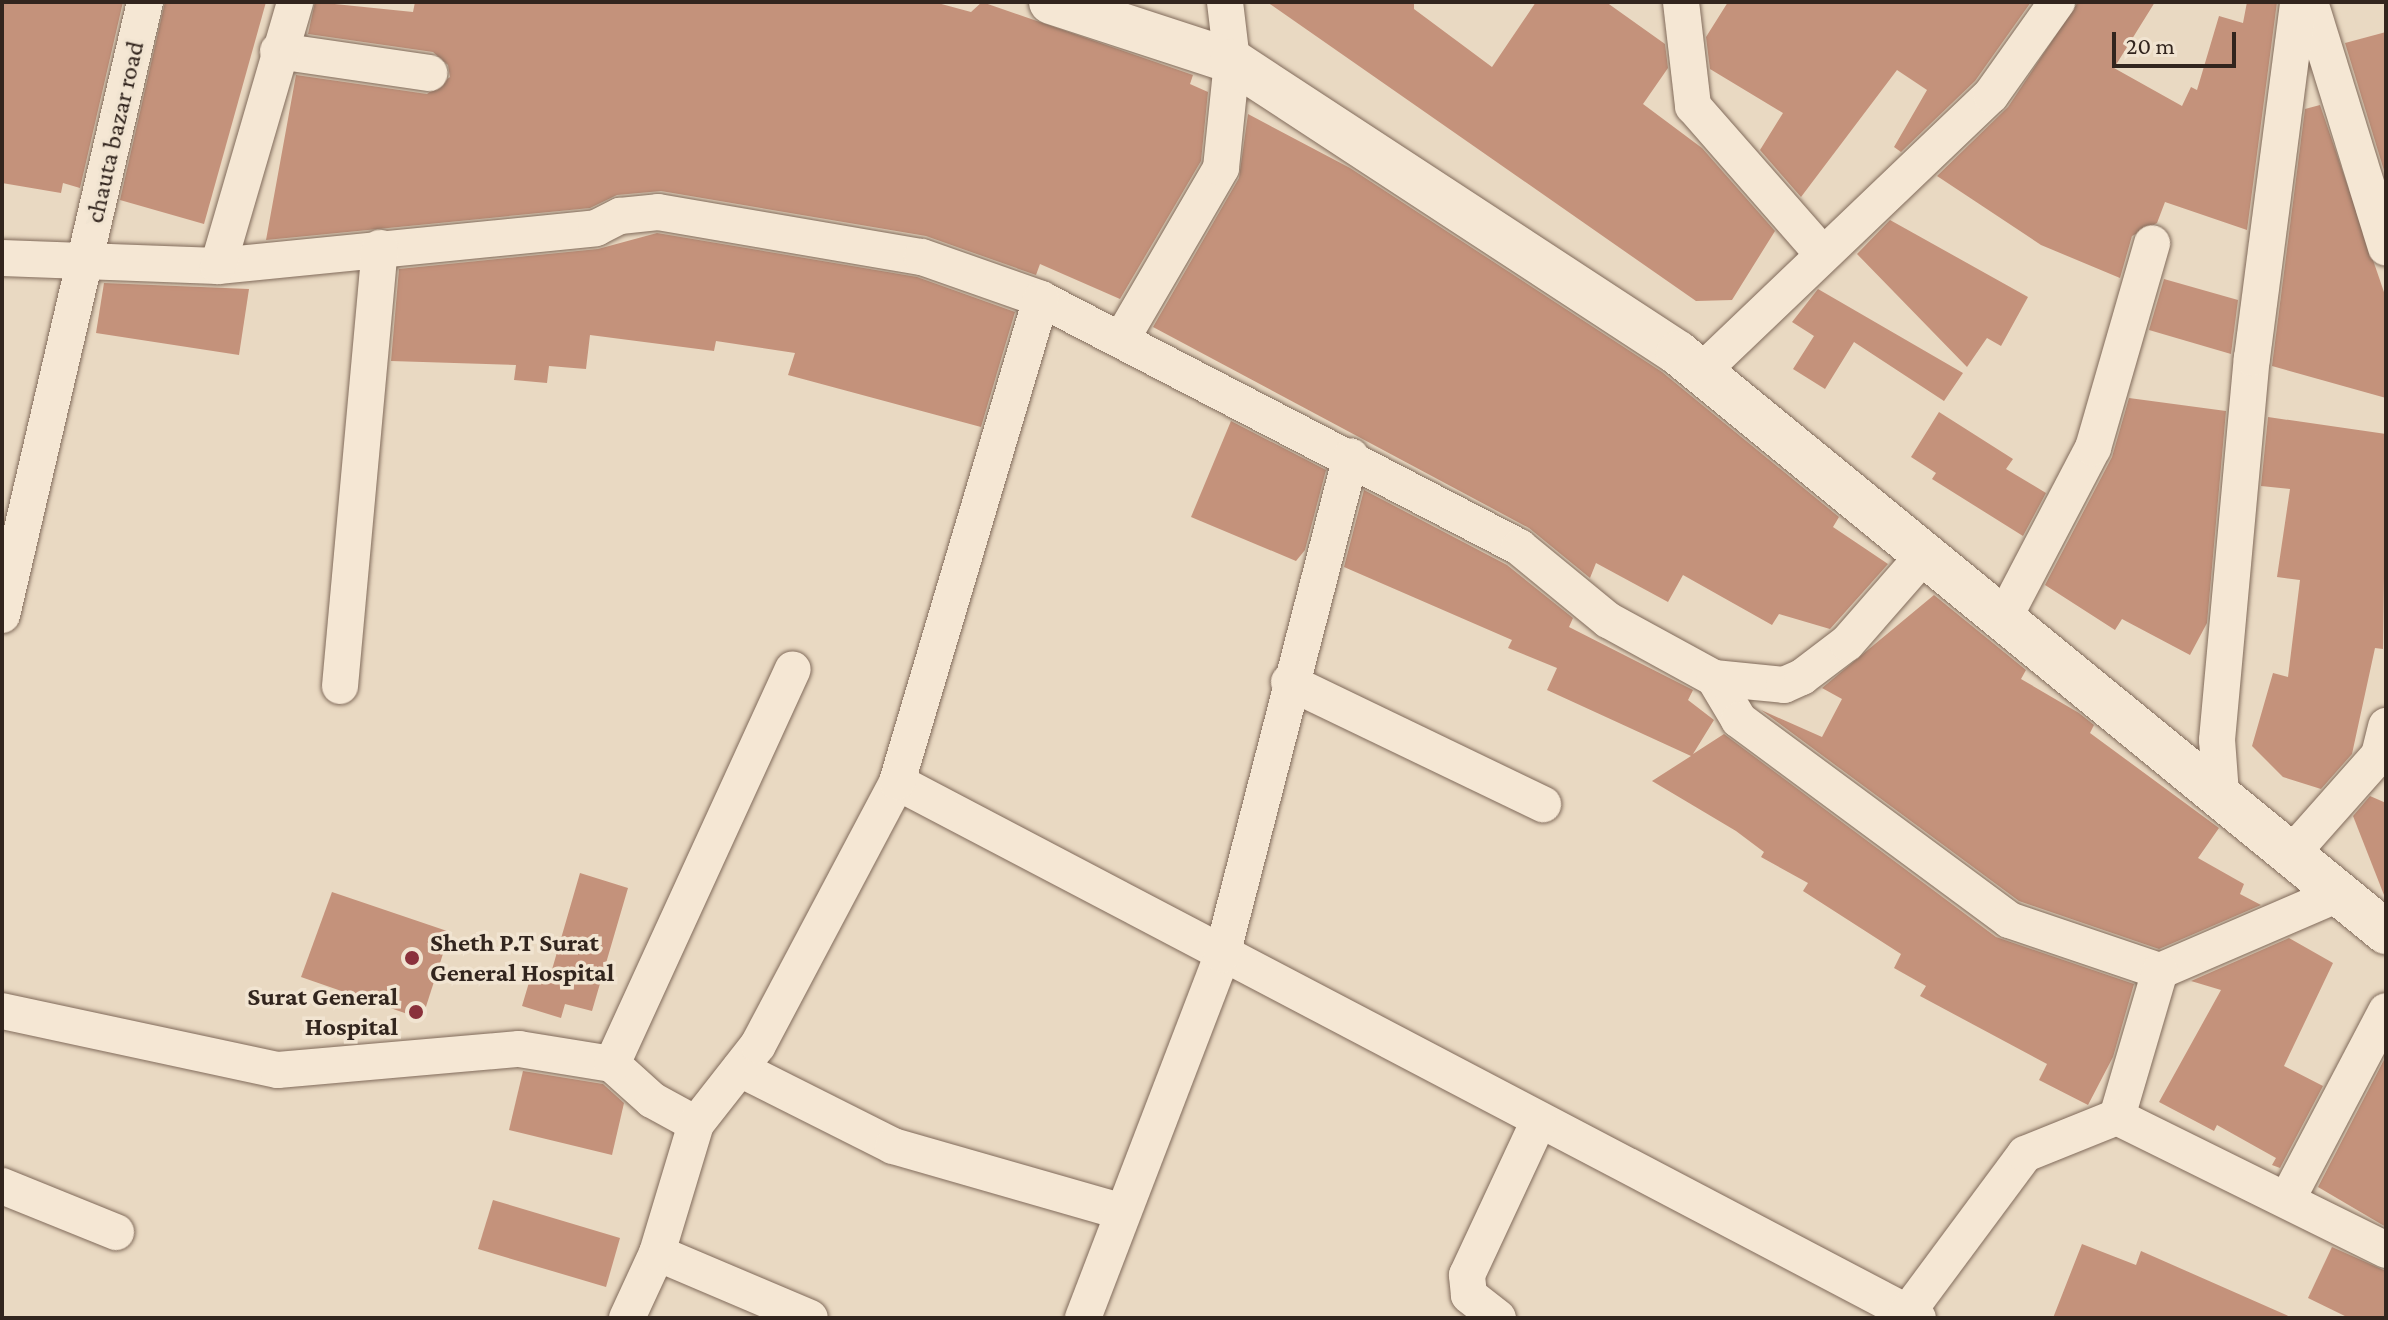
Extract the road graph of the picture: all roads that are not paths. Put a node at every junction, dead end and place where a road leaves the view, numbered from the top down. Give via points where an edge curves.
1 (145, 2) edge
2 (295, 2) edge
3 (1051, 2) edge
4 (1225, 2) edge
5 (1681, 2) edge
6 (2057, 2) edge
7 (2298, 2) edge
8 (2310, 2) edge
9 (278, 51) junction
10 (1232, 61) junction
11 (429, 73) dead end
12 (2152, 243) dead end
13 (380, 248) junction
14 (2386, 248) edge
15 (1820, 251) junction
16 (2, 258) edge
17 (86, 262) junction
18 (218, 266) junction
19 (1041, 299) junction
20 (1121, 340) junction
21 (1701, 372) junction
22 (1351, 456) junction
23 (13, 544) edge
24 (1925, 554) junction
25 (2, 615) edge
26 (2004, 618) junction
27 (793, 669) dead end
28 (1714, 678) junction
29 (1289, 682) junction
30 (340, 686) dead end
31 (2386, 726) edge
32 (897, 782) junction
33 (2221, 794) junction
34 (1543, 804) dead end
35 (2293, 852) junction
36 (2341, 893) junction
37 (2386, 932) edge
38 (1222, 955) junction
39 (2160, 971) junction
40 (2, 1011) edge
41 (2386, 1011) edge
42 (612, 1064) junction
43 (740, 1069) junction
44 (2117, 1117) junction
45 (1538, 1123) junction
46 (696, 1124) junction
47 (2, 1186) edge
48 (2288, 1198) junction
49 (1123, 1212) junction
50 (116, 1232) dead end
51 (2386, 1250) edge
52 (657, 1253) junction
53 (1912, 1315) edge
54 (627, 1318) edge
55 (810, 1318) edge
56 (1083, 1318) edge
57 (1498, 1318) edge

1 - 17 street, chauta bazar road
2 - 9 street
3 - 10 main road
4 - 10 street
5 - 15 street via 1693,106
6 - 15 street via 1991,95
7 - 33 street via 2250,374 2217,740
8 - 14 street
9 - 11 street
9 - 18 street
10 - 20 street via 1221,168
10 - 21 main road via 1522,246
12 - 26 street via 2093,448
13 - 18 street
13 - 19 street via 596,228 620,216 658,212 922,257
13 - 30 street
15 - 21 street
16 - 17 street
17 - 18 street
17 - 23 street, chauta bazar road
19 - 20 street
19 - 32 street
20 - 22 street
21 - 24 main road
22 - 28 street via 1519,547 1608,620
22 - 29 street
23 - 25 street, chauta bazar road
24 - 26 main road
24 - 28 street via 1847,643 1802,677 1784,685
26 - 33 main road
27 - 42 street
28 - 39 street via 1739,720 2009,920
29 - 34 street
29 - 38 street
31 - 35 street via 2379,755
32 - 38 street
32 - 43 street
33 - 35 main road
35 - 36 main road
36 - 37 main road
36 - 39 street
38 - 45 street
38 - 49 street
39 - 44 street
40 - 42 street via 278,1070 519,1049
41 - 48 street
42 - 46 street via 652,1100
43 - 46 street
43 - 49 street via 893,1146
44 - 48 street
44 - 53 street via 2025,1154
45 - 53 street
45 - 57 street via 1467,1275 1469,1295
46 - 52 street
47 - 50 street
48 - 51 street
49 - 56 street
52 - 54 street
52 - 55 street

